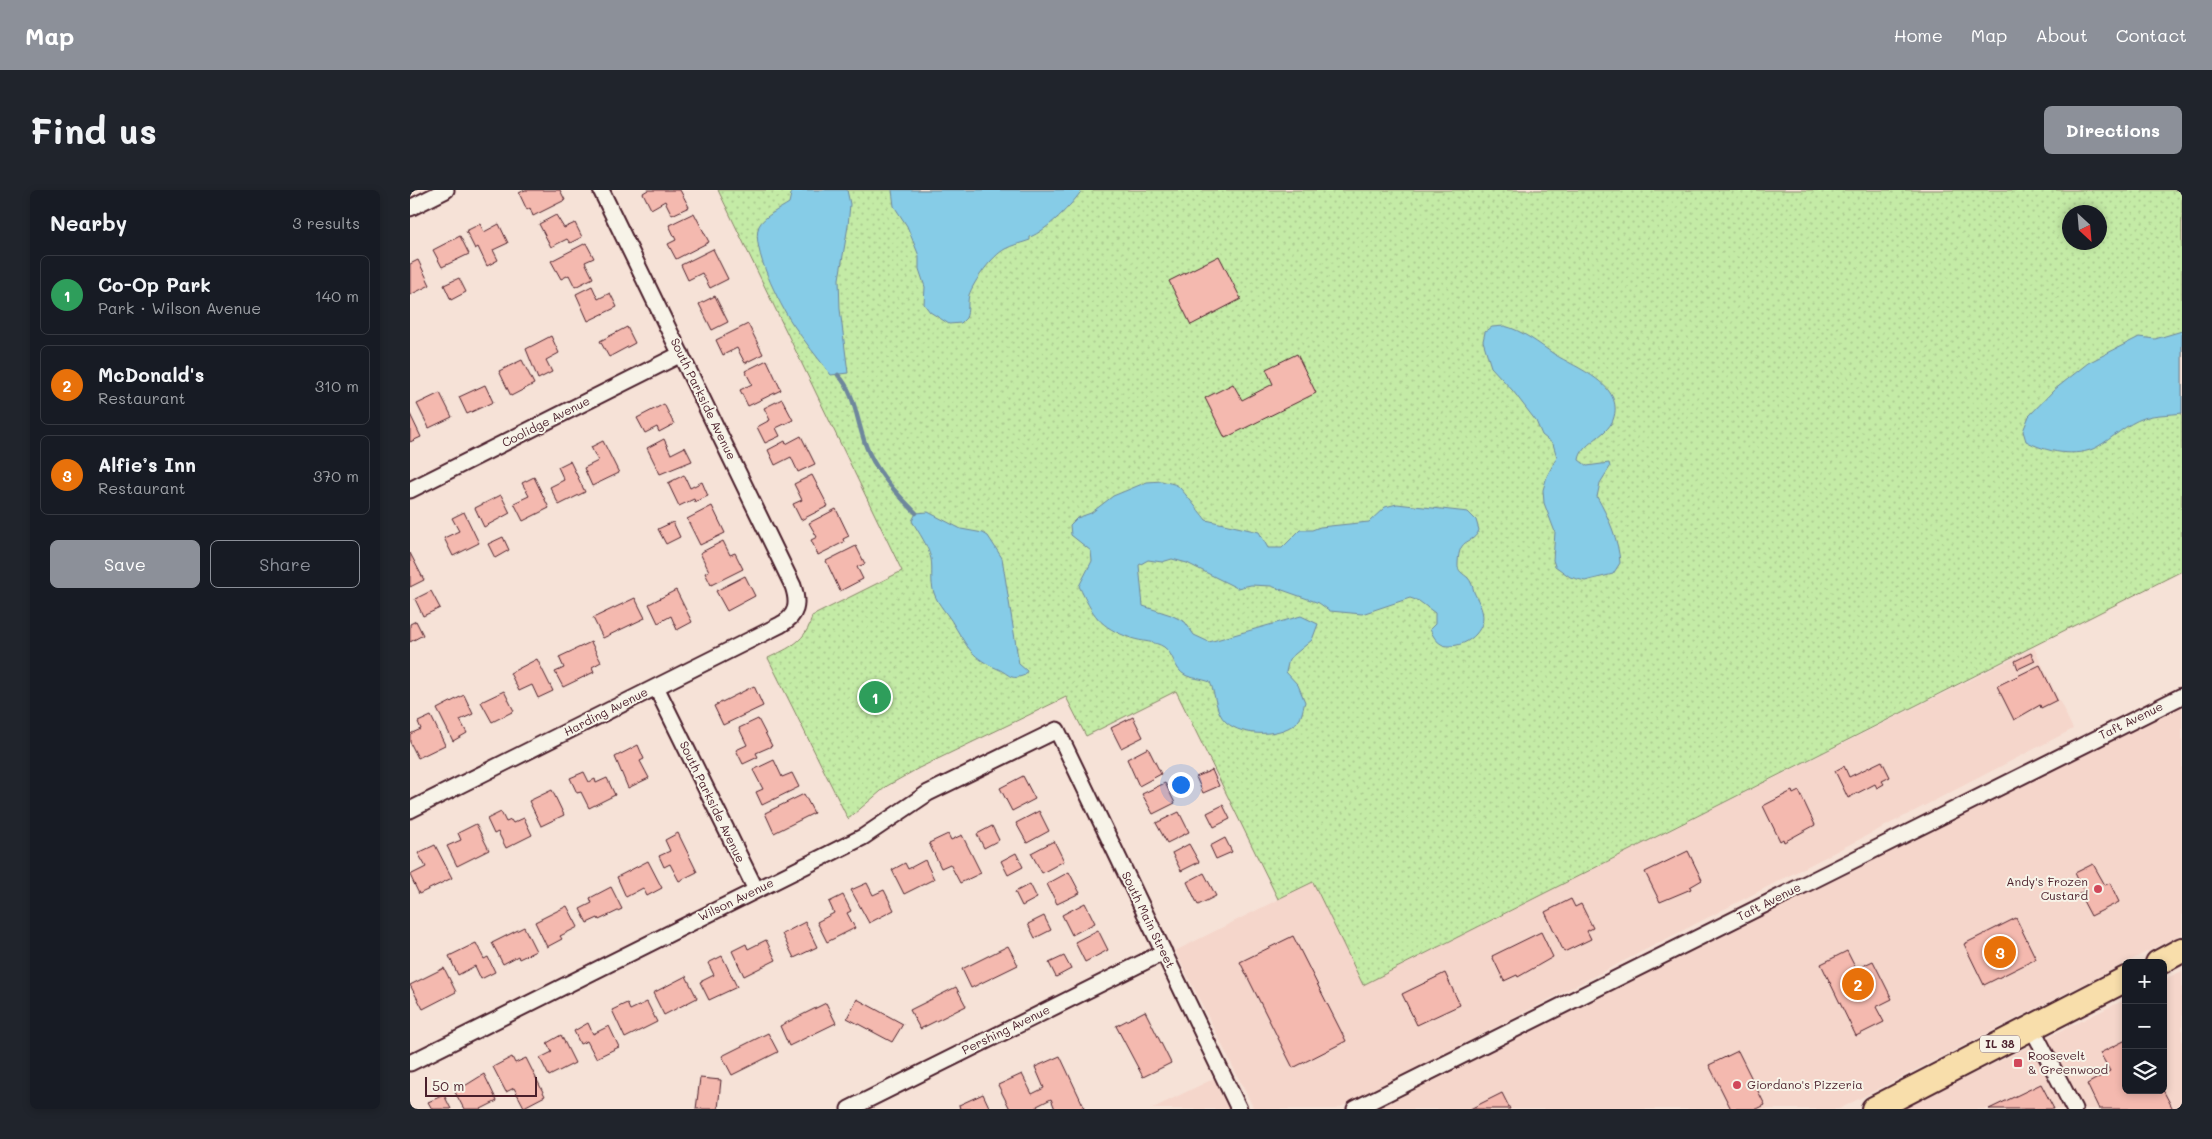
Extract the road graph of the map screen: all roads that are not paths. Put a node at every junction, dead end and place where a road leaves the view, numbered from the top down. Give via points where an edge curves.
1 (446, 190) edge
2 (602, 190) edge
3 (410, 208) edge
4 (681, 354) junction
5 (410, 490) edge
6 (796, 609) joint
7 (656, 687) junction
8 (2182, 696) edge
9 (1057, 730) joint
10 (410, 810) edge
11 (756, 890) junction
12 (2182, 950) edge
13 (1164, 952) junction
14 (2165, 959) edge
15 (2122, 981) edge
16 (2032, 1028) junction
17 (410, 1063) edge
18 (849, 1109) edge
19 (1239, 1109) edge
20 (1355, 1109) edge
21 (1874, 1109) edge
22 (2074, 1109) edge

1 - 3 street
2 - 4 street, South Parkside Avenue
4 - 5 street, Coolidge Avenue
4 - 6 street, South Parkside Avenue via 794,586
6 - 7 street, Harding Avenue via 788,620
7 - 10 street, Harding Avenue
7 - 11 street, South Parkside Avenue
8 - 20 street, Taft Avenue
9 - 11 street, Wilson Avenue via 928,793 863,837
9 - 13 street, South Main Street
11 - 17 street, Wilson Avenue
12 - 14 main road
13 - 18 street, Pershing Avenue
13 - 19 street, South Main Street
15 - 16 main road, IL 38
16 - 21 main road, IL 38
16 - 22 street

